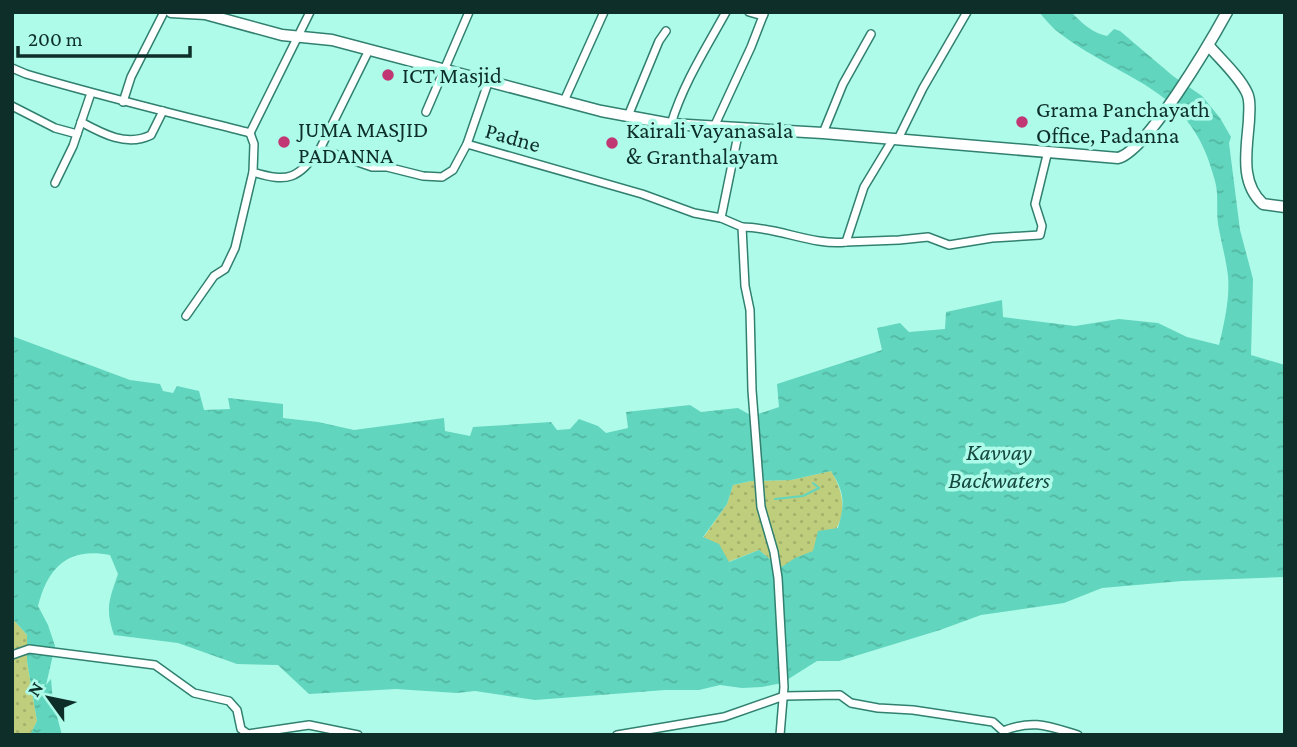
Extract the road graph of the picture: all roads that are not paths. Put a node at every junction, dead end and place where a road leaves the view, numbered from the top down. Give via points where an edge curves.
1 (164, 12) edge
2 (172, 12) edge
3 (310, 12) edge
4 (469, 12) edge
5 (604, 12) edge
6 (726, 12) edge
7 (749, 12) edge
8 (967, 12) edge
9 (1227, 12) edge
10 (764, 14) edge
11 (666, 31) dead end
12 (871, 34) dead end
13 (299, 36) junction
14 (1209, 46) junction
15 (369, 50) junction
16 (12, 68) edge
17 (443, 71) junction
18 (488, 83) junction
19 (91, 93) junction
20 (564, 101) junction
21 (123, 102) junction
22 (12, 106) edge
23 (163, 111) junction
24 (426, 112) dead end
25 (628, 116) junction
26 (82, 122) junction
27 (671, 124) junction
28 (713, 127) junction
29 (739, 130) junction
30 (250, 133) junction
31 (823, 133) junction
32 (77, 134) junction
33 (896, 139) junction
34 (467, 144) junction
35 (320, 149) junction
36 (1048, 151) junction
37 (253, 172) junction
38 (55, 183) dead end
39 (1285, 207) edge
40 (720, 218) junction
41 (742, 227) junction
42 (846, 242) junction
43 (186, 316) dead end
44 (12, 655) edge
45 (784, 696) junction
46 (358, 735) edge
47 (617, 735) edge
48 (780, 735) edge
49 (1078, 735) edge

1 - 21 street
2 - 13 main road via 205,14
3 - 13 street
4 - 17 street
5 - 20 street
6 - 27 street
7 - 10 street
8 - 33 street
9 - 14 main road
10 - 28 street
11 - 25 street
12 - 31 street via 842,84
13 - 15 main road
13 - 30 street
14 - 36 main road via 1132,152 1118,158
14 - 39 main road via 1248,95 1248,182 1263,204
15 - 17 main road
15 - 35 street
16 - 19 street
17 - 18 main road
17 - 24 street
18 - 20 main road
18 - 34 street
19 - 21 street
19 - 26 street
20 - 25 main road
21 - 23 street
22 - 32 street
23 - 26 street via 151,135 132,141
23 - 30 street
25 - 27 main road
26 - 32 street
27 - 28 main road
28 - 29 main road
29 - 31 main road
29 - 40 street
30 - 37 street
31 - 33 main road
32 - 38 street
33 - 36 main road
33 - 42 street via 864,187
34 - 35 street, Padne via 453,170 442,177 372,167
34 - 40 street, Padne
35 - 37 street via 294,175 276,179
36 - 42 street, Padne via 1035,204 1040,235 949,245 928,237
37 - 43 street via 235,248 225,270 214,276
40 - 41 street, Padne
41 - 42 street, Padne
41 - 45 street via 761,507 778,578
44 - 46 street via 29,649 155,666 194,693 229,701 237,710 241,729 248,734 309,725
45 - 47 street via 724,717
45 - 48 street
45 - 49 street via 841,695 850,703 878,708 993,722 1003,731 1021,723 1037,723

